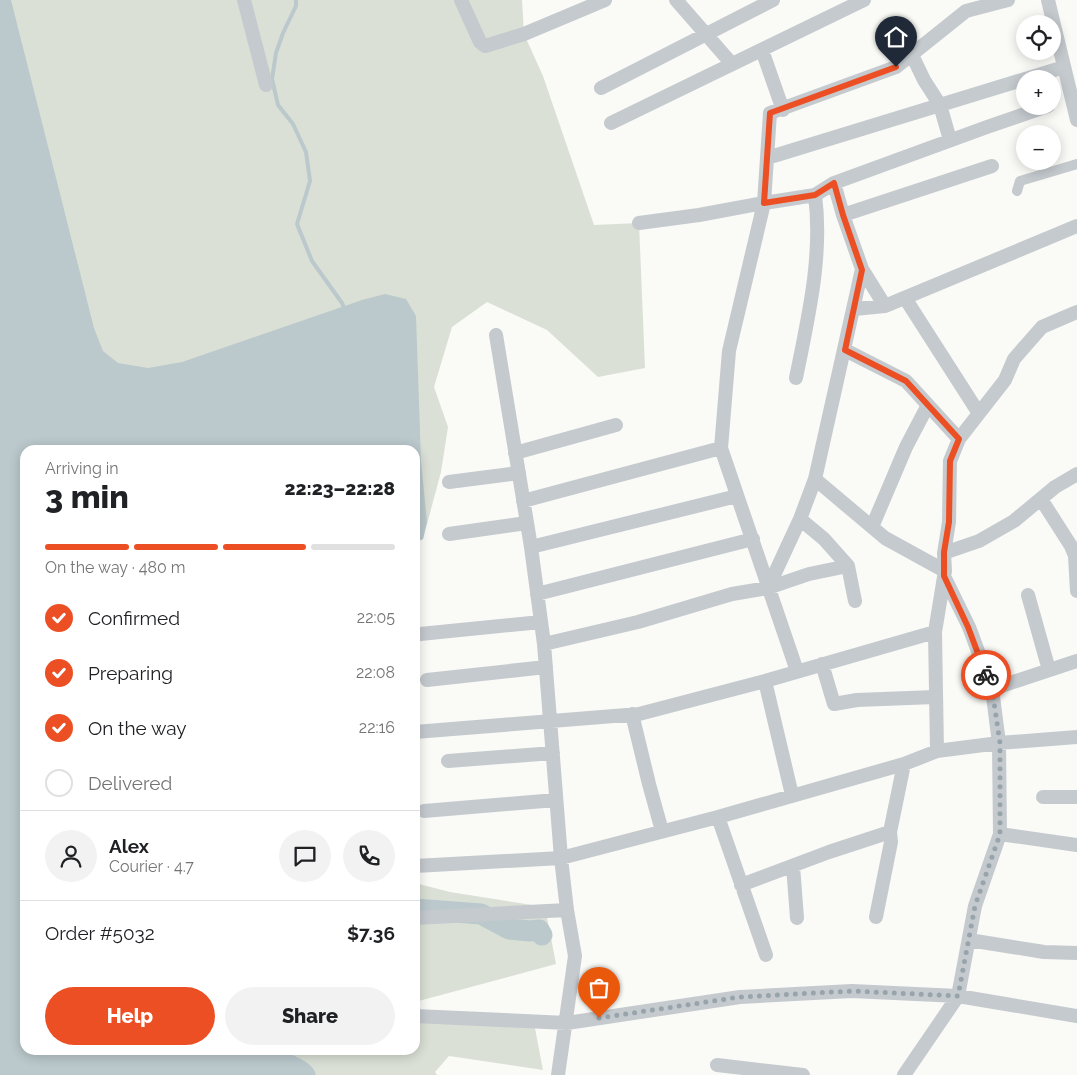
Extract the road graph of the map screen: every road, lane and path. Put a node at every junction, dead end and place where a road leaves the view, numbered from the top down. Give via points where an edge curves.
1 (244, 0) edge
2 (461, 0) edge
3 (605, 0) edge
4 (773, 0) edge
5 (864, 0) edge
6 (1008, 0) edge
7 (1048, 0) edge
8 (679, 1) edge
9 (706, 34) junction
10 (762, 50) junction
11 (912, 55) junction
12 (732, 64) junction
13 (1064, 67) junction
14 (266, 85) dead end
15 (601, 88) dead end
16 (1074, 98) edge
17 (1061, 102) edge
18 (940, 105) junction
19 (783, 110) junction
20 (1022, 115) edge
21 (1077, 120) edge
22 (611, 123) dead end
23 (950, 140) junction
24 (767, 158) junction
25 (1077, 164) edge
26 (992, 166) dead end
27 (834, 183) junction
28 (1016, 191) dead end
29 (815, 195) junction
30 (764, 203) junction
31 (843, 215) junction
32 (639, 223) dead end
33 (1077, 226) edge
34 (862, 270) junction
35 (905, 298) junction
36 (884, 306) junction
37 (854, 309) junction
38 (1077, 312) edge
39 (496, 335) dead end
40 (845, 350) junction
41 (796, 378) dead end
42 (928, 405) junction
43 (978, 412) junction
44 (616, 425) dead end
45 (959, 439) junction
46 (721, 448) junction
47 (515, 453) junction
48 (519, 473) junction
49 (1077, 474) edge
50 (814, 479) junction
51 (450, 482) dead end
52 (736, 496) junction
53 (1041, 499) junction
54 (524, 501) junction
55 (800, 520) junction
56 (527, 523) junction
57 (872, 527) junction
58 (449, 534) dead end
59 (753, 540) junction
60 (531, 547) junction
61 (944, 552) junction
62 (848, 566) junction
63 (1076, 566) edge
64 (945, 574) junction
65 (768, 588) junction
66 (1077, 591) edge
67 (537, 594) junction
68 (1028, 595) dead end
69 (855, 601) dead end
70 (541, 622) junction
71 (934, 632) junction
72 (420, 634) dead end
73 (544, 644) junction
74 (1077, 661) edge
75 (822, 664) junction
76 (546, 667) junction
77 (1049, 670) junction
78 (797, 671) junction
79 (427, 680) dead end
80 (765, 681) junction
81 (992, 689) junction
82 (935, 697) junction
83 (632, 714) junction
84 (550, 721) junction
85 (420, 732) edge
86 (1077, 737) edge
87 (1000, 743) junction
88 (937, 751) junction
89 (553, 753) junction
90 (448, 761) dead end
91 (904, 764) junction
92 (792, 795) junction
93 (1043, 797) dead end
94 (1077, 797) edge
95 (556, 800) junction
96 (424, 811) dead end
97 (718, 817) junction
98 (662, 831) junction
99 (890, 832) junction
100 (1000, 834) junction
101 (1077, 846) edge
102 (561, 858) junction
103 (420, 866) edge
104 (793, 866) junction
105 (741, 885) junction
106 (567, 910) junction
107 (876, 917) dead end
108 (420, 918) edge
109 (797, 918) dead end
110 (969, 940) junction
111 (1077, 953) edge
112 (766, 955) dead end
113 (958, 996) junction
114 (420, 1016) edge
115 (1077, 1016) edge
116 (567, 1023) junction
117 (717, 1064) dead end
118 (562, 1073) edge
119 (803, 1075) edge
120 (904, 1075) edge

1 - 14 street
2 - 3 street via 480,42 485,46 524,34
4 - 9 street
5 - 10 street
6 - 11 street via 966,11
7 - 13 street
8 - 9 street
9 - 12 street
9 - 15 street
10 - 12 street
10 - 19 street
11 - 18 street
11 - 19 street via 896,67
12 - 22 street
13 - 16 street
13 - 18 street
16 - 17 street
16 - 21 street
18 - 23 street
18 - 24 street
19 - 24 street via 770,113
20 - 23 street
23 - 27 street
24 - 30 street
25 - 28 street via 1020,181
26 - 31 street
27 - 29 street
27 - 31 street
29 - 30 street
29 - 41 street via 818,216 813,290
30 - 32 street
30 - 46 street via 729,351
31 - 34 street
33 - 35 street
34 - 36 street
34 - 37 street
35 - 36 street
35 - 43 street
36 - 37 street
37 - 40 street
38 - 43 street via 1042,327 1014,360 1005,380
39 - 47 street
40 - 42 street via 906,381
40 - 50 street
42 - 45 street
42 - 57 street
43 - 45 street
44 - 47 street
45 - 61 street via 950,461 949,522
46 - 52 street
46 - 54 street
47 - 48 street
48 - 51 street
48 - 54 street
49 - 53 street
50 - 55 street
50 - 57 street
52 - 59 street
52 - 60 street
53 - 61 street via 1007,525 961,548
53 - 63 street via 1071,546
54 - 56 street
55 - 62 street via 824,539
55 - 65 street
56 - 58 street
56 - 60 street
57 - 64 street
59 - 65 street
59 - 67 street
60 - 67 street
61 - 64 street
62 - 65 street via 809,574
62 - 69 street
63 - 66 street
64 - 71 street
64 - 81 street
65 - 73 street via 732,594 638,622
65 - 78 street
67 - 70 street
68 - 77 street
70 - 72 street
70 - 73 street
71 - 75 street
71 - 82 street
73 - 76 street
74 - 77 street
75 - 78 street
75 - 82 street via 834,704
76 - 79 street
76 - 84 street
77 - 81 street
78 - 80 street
80 - 83 street
80 - 92 street
81 - 87 street
82 - 88 street
83 - 84 street
83 - 98 street
84 - 85 street
84 - 89 street
86 - 87 street
87 - 88 street
87 - 100 street
88 - 91 street
89 - 90 street
89 - 95 street
91 - 92 street
91 - 99 street
92 - 97 street
93 - 94 street
95 - 96 street
95 - 102 street
97 - 98 street
97 - 105 street
98 - 102 street
99 - 104 street
99 - 107 street via 892,842
100 - 101 street
100 - 110 street via 975,906
102 - 103 street
102 - 106 street
104 - 105 street
104 - 109 street
105 - 112 street
106 - 108 street
106 - 116 street via 575,956
110 - 111 street via 1044,952
110 - 113 street
113 - 115 street
113 - 116 street via 852,991 740,997
113 - 120 street
114 - 116 street
116 - 118 street
117 - 119 street

